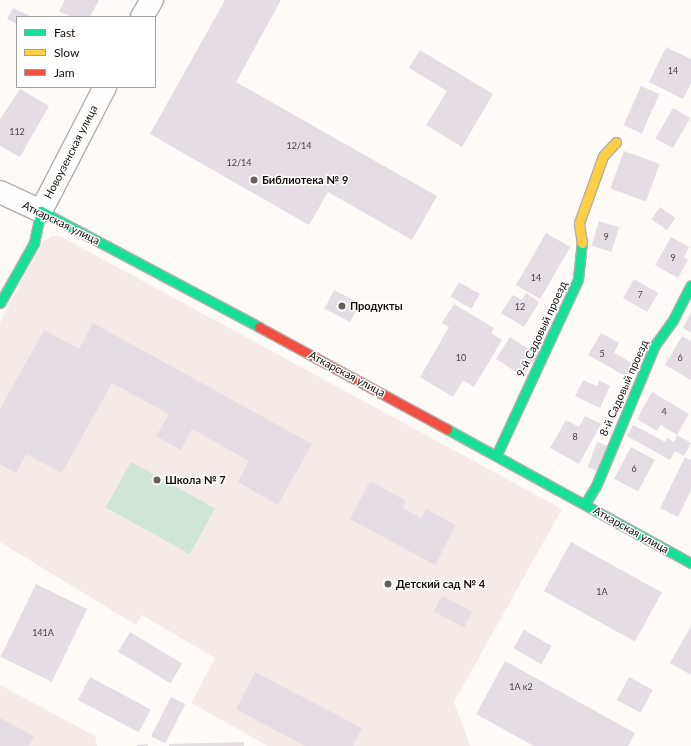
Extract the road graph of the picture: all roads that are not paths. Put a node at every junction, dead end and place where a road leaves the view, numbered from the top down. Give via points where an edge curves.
1 (152, 0) edge
2 (143, 16) edge
3 (103, 88) edge
4 (616, 142) dead end
5 (0, 192) edge
6 (41, 211) junction
7 (691, 285) edge
8 (0, 303) edge
9 (496, 456) junction
10 (585, 504) junction
11 (691, 563) edge

1 - 2 street
3 - 6 street, Новоузенская улица
4 - 9 main road, 9-й Садовый проезд via 603,156 579,223 582,246 578,279
5 - 6 street, Аткарская улица
6 - 8 main road, Новоузенская улица via 34,243
6 - 9 main road, Аткарская улица
7 - 10 main road, 8-й Садовый проезд via 673,320 655,345 596,486
9 - 10 main road, Аткарская улица
10 - 11 main road, Аткарская улица

